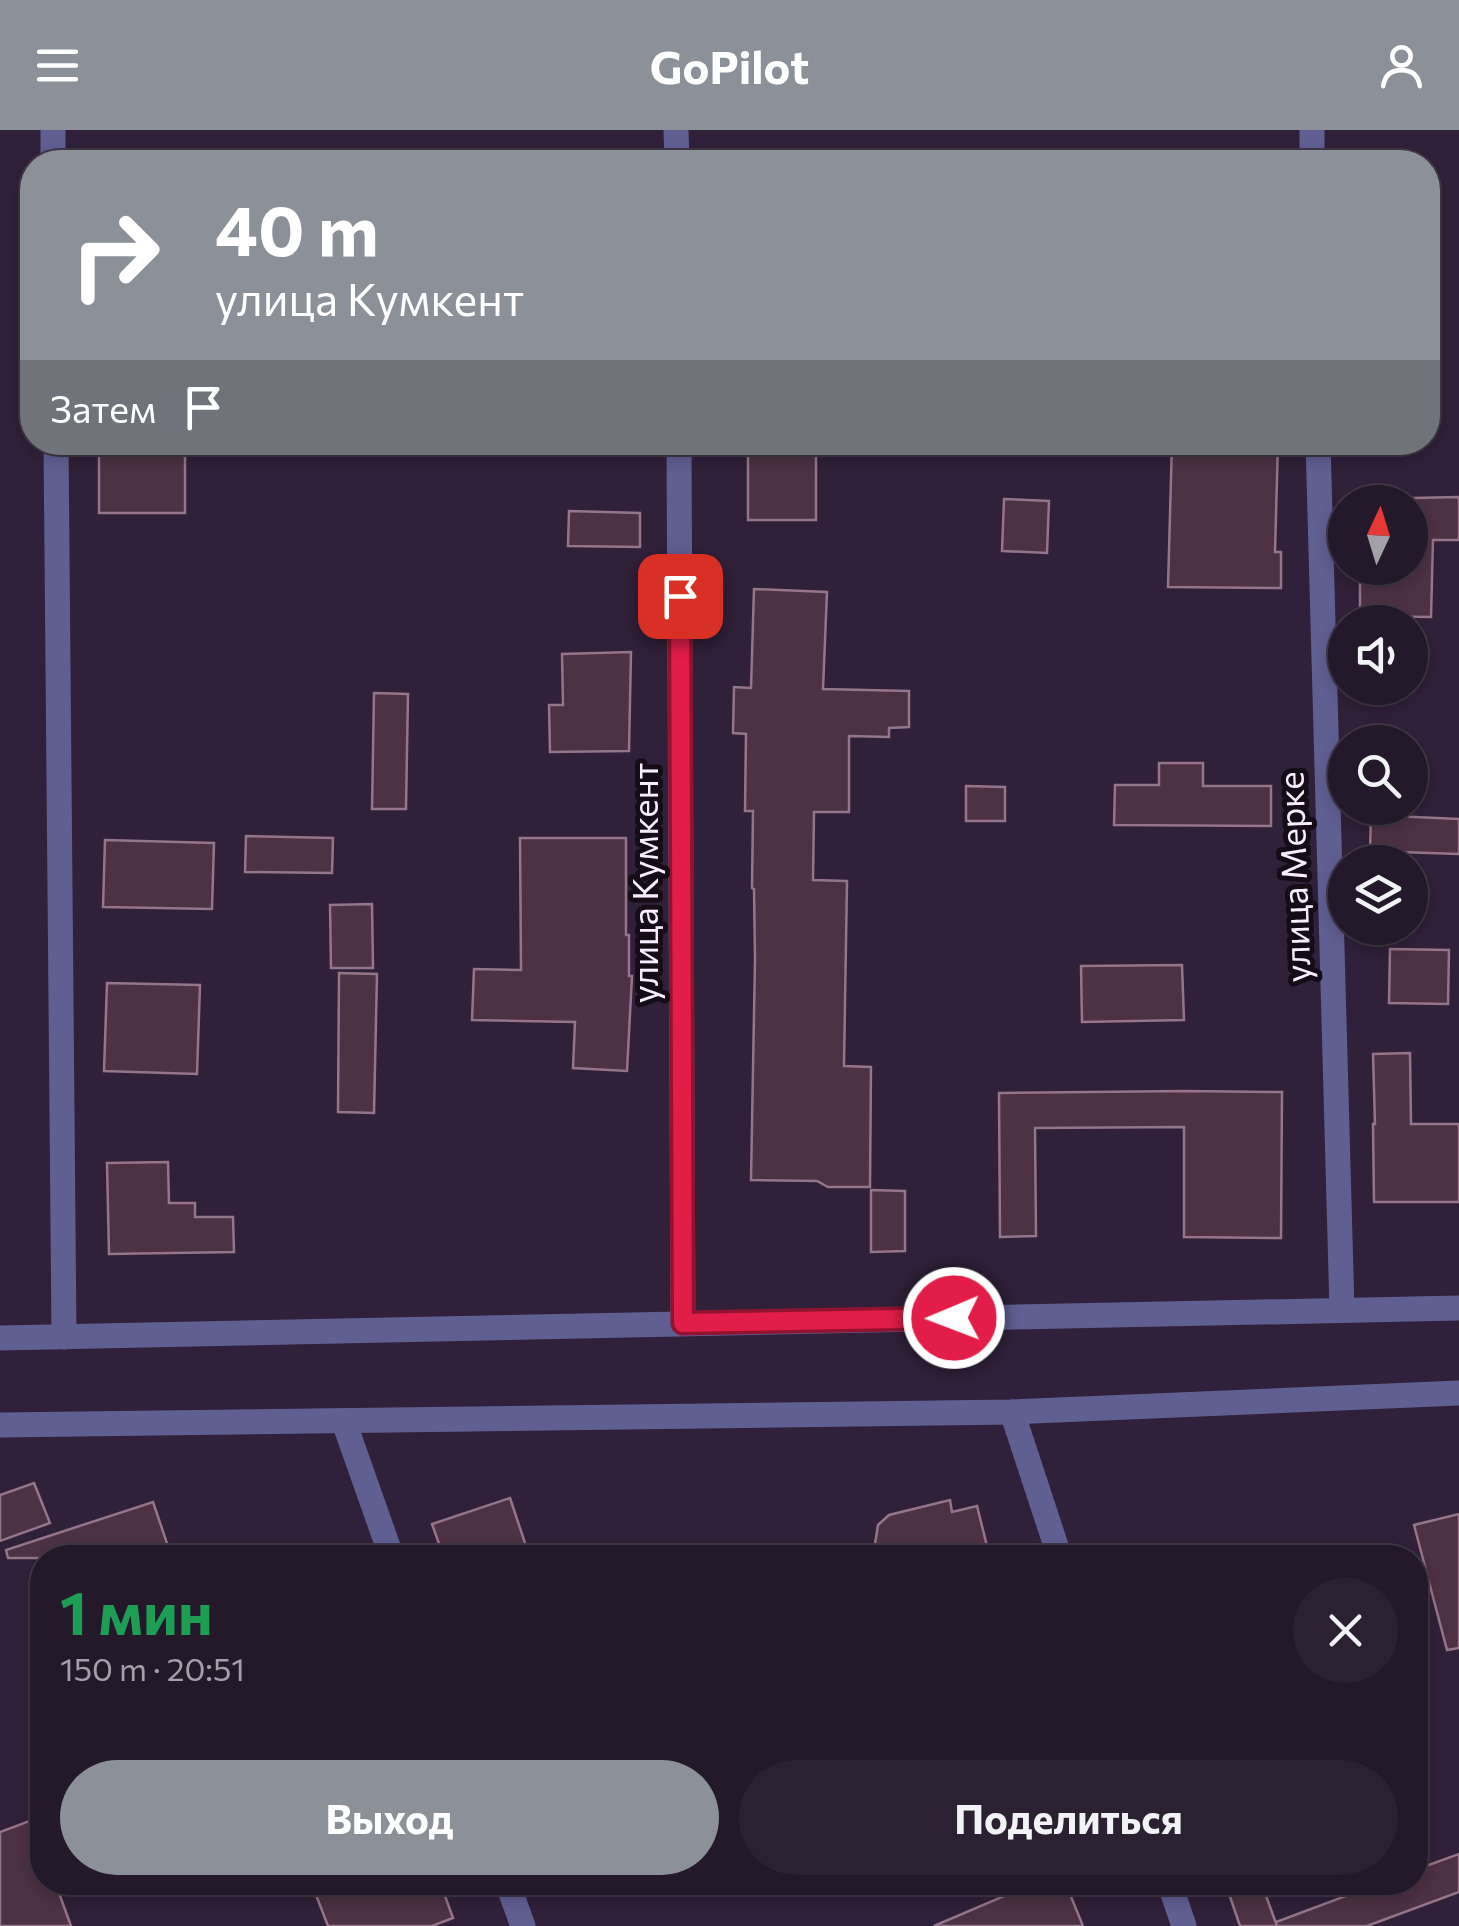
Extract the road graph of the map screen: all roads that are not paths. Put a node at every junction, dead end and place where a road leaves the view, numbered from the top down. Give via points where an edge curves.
1 (56, 455) edge
2 (679, 455) edge
3 (1318, 455) edge
4 (1459, 1308) edge
5 (1342, 1310) junction
6 (683, 1323) junction
7 (64, 1337) junction
8 (0, 1338) edge
9 (1459, 1392) edge
10 (1012, 1412) junction
11 (344, 1422) junction
12 (0, 1425) edge
13 (387, 1545) edge
14 (1056, 1545) edge
15 (512, 1895) edge
16 (1173, 1895) edge
17 (523, 1926) edge
18 (1184, 1926) edge

1 - 7 street
2 - 6 street, улица Кумкент
3 - 5 street, улица Мерке
4 - 5 street
5 - 6 street
6 - 7 street
7 - 8 street
9 - 10 street
10 - 11 street
10 - 14 street
11 - 12 street
11 - 13 street
15 - 17 street
16 - 18 street

